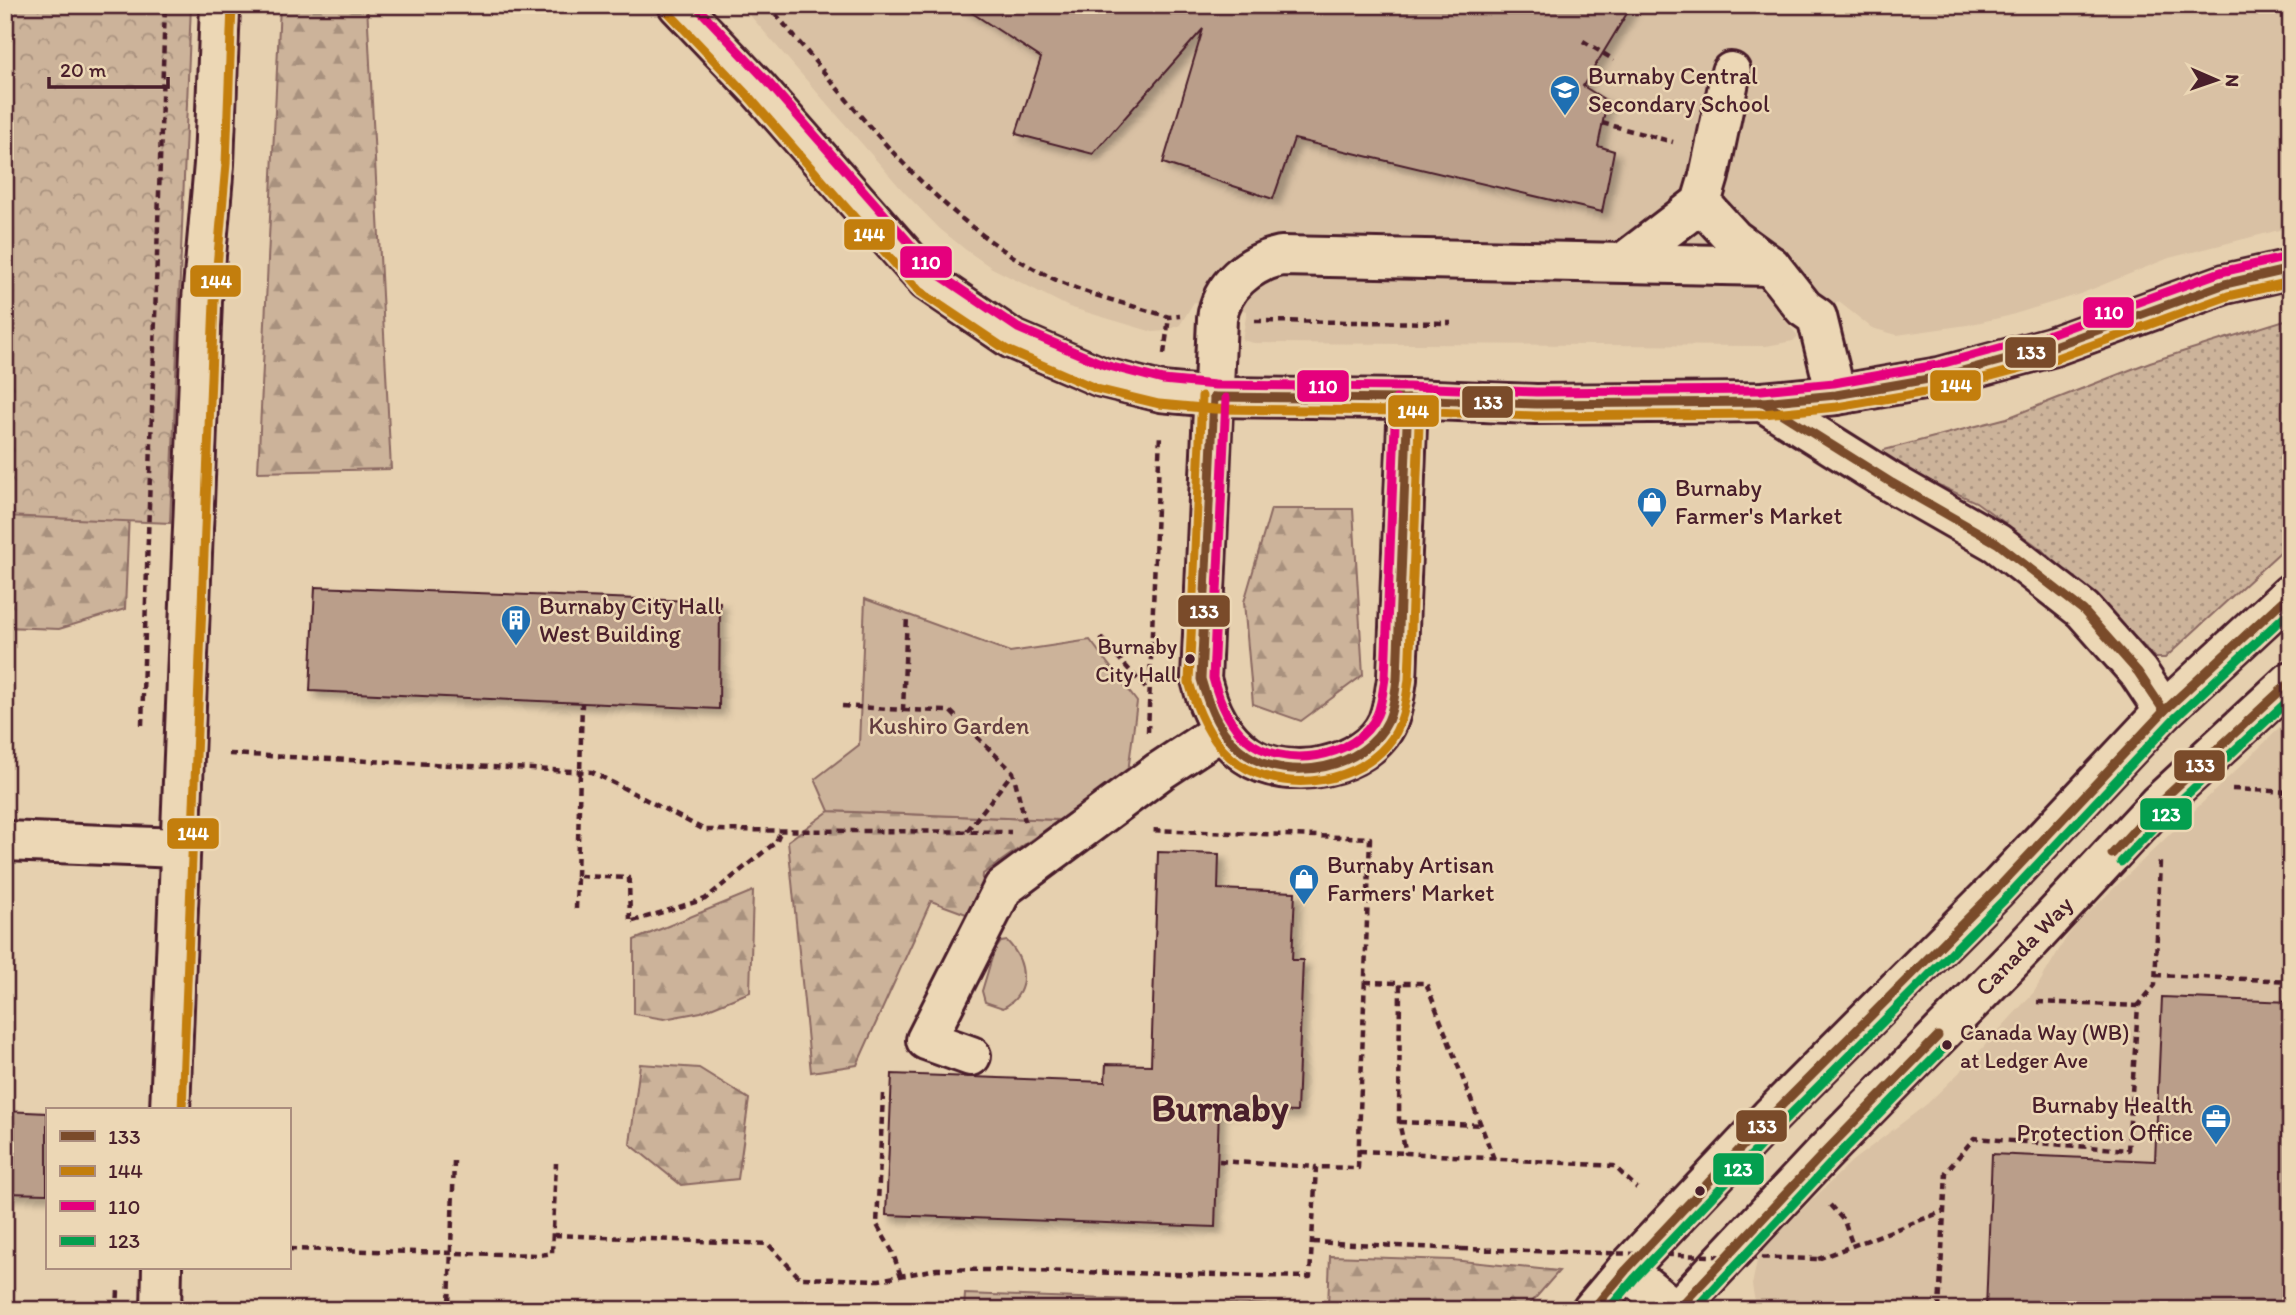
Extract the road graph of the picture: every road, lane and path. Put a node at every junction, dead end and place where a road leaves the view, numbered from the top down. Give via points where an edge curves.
1 (165, 5) edge
2 (220, 5) edge
3 (678, 5) edge
4 (768, 5) edge
5 (1583, 41) dead end
6 (1614, 60) dead end
7 (1731, 72) dead end
8 (1602, 123) dead end
9 (1674, 142) dead end
10 (1701, 203) junction
11 (1624, 262) junction
12 (1771, 266) junction
13 (2291, 269) edge
14 (1187, 316) dead end
15 (1244, 321) dead end
16 (1451, 323) dead end
17 (1836, 395) junction
18 (1214, 397) junction
19 (1408, 399) junction
20 (1763, 402) junction
21 (1160, 446) dead end
22 (2291, 593) edge
23 (907, 615) dead end
24 (1101, 638) dead end
25 (2291, 681) edge
26 (1150, 692) junction
27 (582, 703) dead end
28 (842, 706) dead end
29 (903, 710) junction
30 (2164, 711) junction
31 (1222, 730) junction
32 (142, 737) dead end
33 (229, 754) dead end
34 (1013, 772) junction
35 (1146, 782) junction
36 (2221, 789) dead end
37 (2291, 792) edge
38 (781, 830) junction
39 (967, 832) junction
40 (1015, 832) dead end
41 (1027, 832) dead end
42 (5, 841) edge
43 (179, 848) junction
44 (2160, 860) dead end
45 (577, 876) junction
46 (576, 908) dead end
47 (2155, 975) junction
48 (2291, 981) edge
49 (1365, 982) junction
50 (1400, 982) junction
51 (2037, 1002) dead end
52 (2138, 1006) junction
53 (971, 1056) dead end
54 (883, 1094) dead end
55 (170, 1108) edge
56 (1399, 1122) junction
57 (1482, 1125) junction
58 (1359, 1151) junction
59 (1406, 1153) junction
60 (1494, 1159) junction
61 (454, 1161) dead end
62 (1219, 1161) dead end
63 (556, 1163) dead end
64 (1316, 1167) junction
65 (1637, 1188) dead end
66 (1827, 1202) dead end
67 (1944, 1211) junction
68 (554, 1235) junction
69 (1312, 1242) junction
70 (1853, 1246) junction
71 (290, 1249) edge
72 (452, 1251) junction
73 (162, 1270) edge
74 (1626, 1270) junction
75 (901, 1276) junction
76 (160, 1310) edge
77 (457, 1310) edge
78 (1592, 1310) edge
79 (1676, 1310) edge
80 (1939, 1310) edge

1 - 32 path
2 - 43 main road via 214,164 202,300
3 - 18 main road via 927,281 1013,340 1101,377 1161,393
4 - 14 path via 909,170 1004,251 1062,281 1169,317
5 - 6 path
7 - 10 main road
8 - 9 path
10 - 11 main road
10 - 12 main road via 1734,239
11 - 12 main road
11 - 18 main road via 1266,259 1241,275 1218,310
12 - 17 main road via 1804,308 1817,317
13 - 17 main road via 2225,284 2039,350 1940,377
15 - 16 path
17 - 20 main road
18 - 19 main road
18 - 31 main road via 1201,679
19 - 20 main road via 1536,404
19 - 31 main road via 1397,679 1388,722 1377,738 1348,760 1298,768 1268,765 1249,757
20 - 30 main road via 1997,543 2083,610 2138,672
21 - 26 path
22 - 30 main road
23 - 29 path
24 - 26 path
25 - 79 main road, Canada Way via 2158,804
26 - 35 path
27 - 45 path, bridge
28 - 29 path
29 - 34 path via 950,711
30 - 74 main road
31 - 35 main road
33 - 38 path via 592,772 705,830
34 - 39 path
34 - 41 path
35 - 49 path via 1145,830 1370,838
35 - 53 main road via 1003,888 926,1040
36 - 37 path
38 - 39 path
38 - 45 path via 776,842 705,899 630,922 629,878
39 - 40 path
42 - 43 main road
43 - 55 main road
44 - 47 path
45 - 46 path
47 - 48 path
47 - 52 path via 2155,985
49 - 50 path
49 - 58 path
50 - 56 path
50 - 57 path via 1426,983
51 - 52 path
52 - 67 path via 2128,1150 1974,1138 1946,1172
54 - 75 path via 877,1225
56 - 57 path
56 - 59 path
57 - 60 path
58 - 59 path
58 - 64 path via 1358,1168
59 - 60 path
60 - 65 path via 1615,1166
61 - 72 path
62 - 64 path
63 - 68 path
64 - 69 path
66 - 70 path via 1844,1221
67 - 70 path
67 - 80 path
68 - 72 path via 552,1253 540,1255
68 - 75 path via 768,1244 800,1278 879,1280
69 - 70 path, bridge via 1818,1259
69 - 75 path via 1310,1277 937,1269
71 - 72 path
72 - 77 path via 450,1305 457,1305
73 - 76 main road
74 - 78 main road
74 - 79 main road

